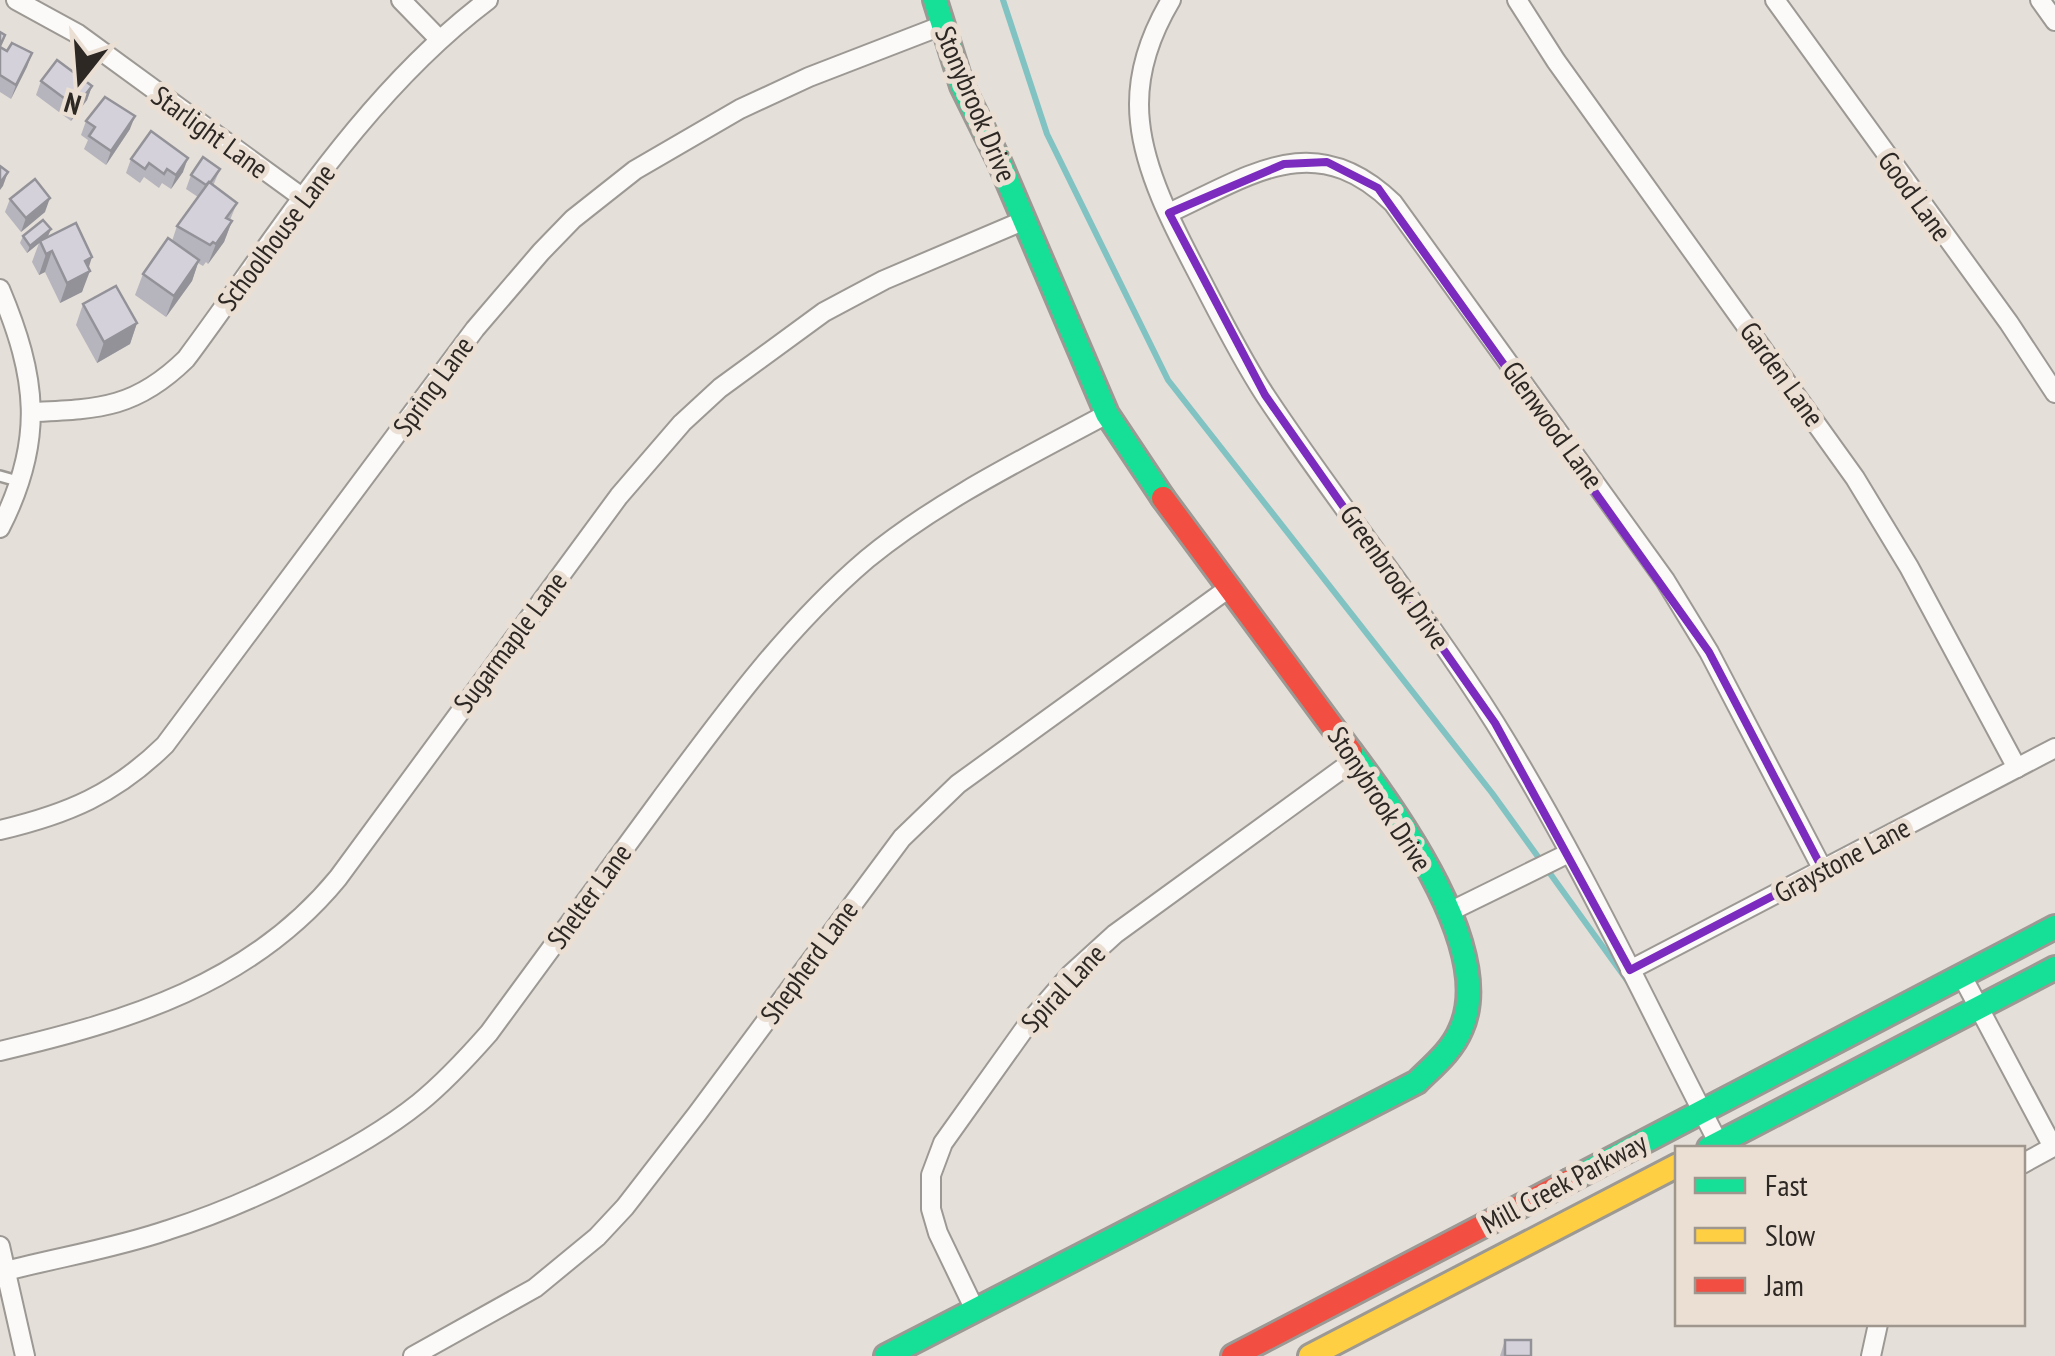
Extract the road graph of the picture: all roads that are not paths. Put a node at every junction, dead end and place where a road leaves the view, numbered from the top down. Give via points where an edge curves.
1 (16, 0) edge
2 (401, 0) edge
3 (488, 0) edge
4 (935, 0) edge
5 (1516, 0) edge
6 (1774, 0) edge
7 (2040, 0) edge
8 (1167, 2) edge
9 (2055, 21) edge
10 (942, 26) junction
11 (439, 39) junction
12 (304, 198) junction
13 (1169, 213) junction
14 (1025, 220) junction
15 (0, 288) edge
16 (2055, 393) edge
17 (33, 412) junction
18 (1107, 414) junction
19 (0, 476) edge
20 (21, 482) junction
21 (0, 528) edge
22 (1229, 588) junction
23 (2055, 748) edge
24 (1357, 758) junction
25 (2017, 768) junction
26 (0, 830) edge
27 (1569, 852) junction
28 (1823, 870) junction
29 (1449, 912) junction
30 (2055, 927) edge
31 (2055, 968) edge
32 (1630, 970) junction
33 (1962, 976) junction
34 (1979, 1008) junction
35 (0, 1051) edge
36 (1702, 1112) junction
37 (1714, 1146) edge
38 (2054, 1147) edge
39 (2025, 1162) edge
40 (1675, 1167) edge
41 (0, 1246) edge
42 (6, 1271) junction
43 (975, 1310) junction
44 (1303, 1320) junction
45 (1878, 1326) edge
46 (1317, 1354) edge
47 (25, 1356) edge
48 (413, 1356) edge
49 (886, 1356) edge
50 (1233, 1356) edge
51 (1872, 1356) edge

1 - 12 street, Starlight Lane via 78,34
2 - 11 street
3 - 11 street, Schoolhouse Lane
4 - 10 street, Stonybrook Drive
5 - 25 street, Garden Lane via 1855,478
6 - 16 street, Good Lane
7 - 9 street
8 - 13 street, Greenbrook Drive via 1146,54 1139,108 1142,137
10 - 14 street, Stonybrook Drive via 962,86
10 - 26 street, Spring Lane via 740,109 635,170 573,220 475,329 165,745 112,789 74,809
11 - 12 street, Schoolhouse Lane via 387,91
12 - 17 street, Schoolhouse Lane via 168,377 123,403
13 - 27 street, Greenbrook Drive via 1265,395 1441,640
13 - 28 street, Glenwood Lane via 1238,181 1306,161 1342,166 1393,203 1665,580
14 - 18 street, Stonybrook Drive
14 - 35 street, Sugarmaple Lane via 824,312 682,423 619,496 338,878 283,936 134,1015
15 - 17 street via 27,364
17 - 20 street
18 - 22 street, Stonybrook Drive
18 - 42 street, Shelter Lane via 910,527 797,625 489,1033 418,1104 361,1141 210,1216
19 - 20 lane
20 - 21 street
22 - 24 street, Stonybrook Drive
22 - 48 street, Shepherd Lane via 929,810 597,1236 536,1288
23 - 25 street, Graystone Lane
24 - 29 street, Stonybrook Drive via 1396,813
24 - 43 street, Spiral Lane via 1115,934 1070,975 943,1144 932,1175 931,1208
25 - 28 street, Graystone Lane
27 - 29 street
27 - 32 street, Greenbrook Drive
28 - 32 street, Graystone Lane
29 - 43 street, Stonybrook Drive via 1467,959 1468,1006 1462,1028 1435,1067
30 - 33 street, Mill Creek Parkway
31 - 34 street
32 - 36 street, Greenbrook Drive
33 - 34 street
33 - 36 street, Mill Creek Parkway
34 - 37 street
34 - 38 street
36 - 37 street, Greenbrook Drive
36 - 44 street, Mill Creek Parkway
38 - 39 street
40 - 46 street, Mill Creek Parkway
41 - 42 street
42 - 47 street
43 - 49 street, Stonybrook Drive
44 - 46 street
44 - 50 street, Mill Creek Parkway
45 - 51 street

